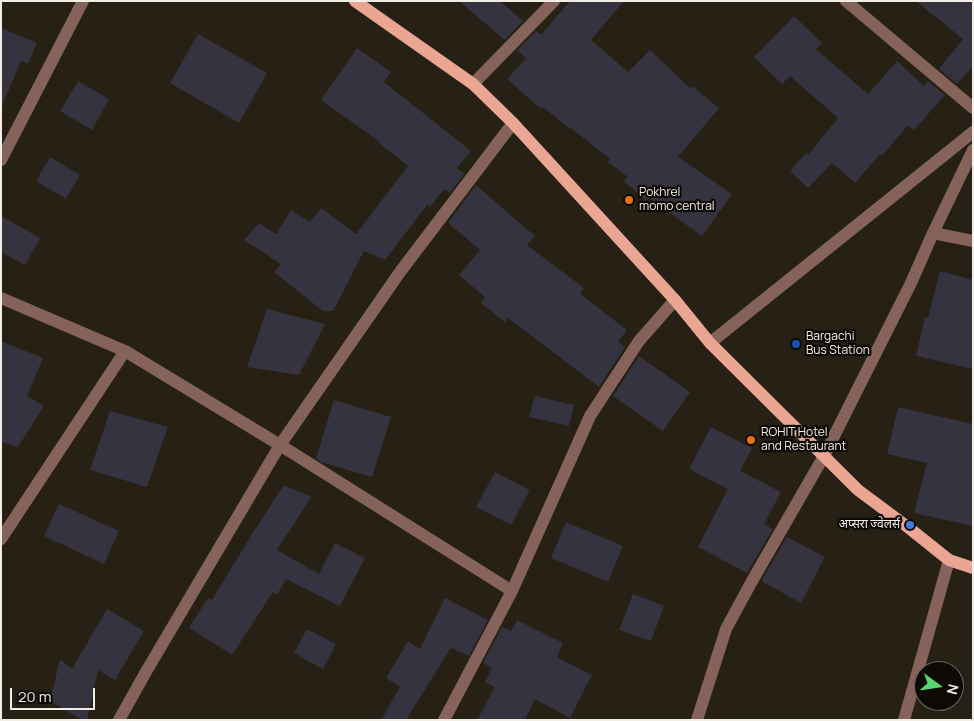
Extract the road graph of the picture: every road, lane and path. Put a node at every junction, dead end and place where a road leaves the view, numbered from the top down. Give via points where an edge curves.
1 (83, 1) edge
2 (355, 1) edge
3 (554, 1) edge
4 (846, 1) edge
5 (473, 84) junction
6 (973, 108) edge
7 (512, 123) junction
8 (973, 132) edge
9 (973, 150) edge
10 (1, 160) edge
11 (933, 232) junction
12 (973, 241) edge
13 (1, 298) edge
14 (675, 300) junction
15 (710, 343) junction
16 (125, 351) junction
17 (280, 445) junction
18 (824, 456) junction
19 (1, 539) edge
20 (949, 560) junction
21 (973, 568) edge
22 (512, 591) junction
23 (119, 720) edge
24 (444, 720) edge
25 (697, 720) edge
26 (904, 720) edge

1 - 10 street
2 - 5 main road
3 - 5 street
4 - 6 street
5 - 7 main road
7 - 14 main road
7 - 17 street via 400,272
8 - 15 street
9 - 11 street
11 - 12 street
11 - 18 street
13 - 16 street
14 - 15 main road
14 - 22 street via 639,341 590,416
15 - 18 main road
16 - 17 street
16 - 19 street
17 - 22 street
17 - 23 street
18 - 20 main road via 858,490
18 - 25 street via 726,629
20 - 21 main road
20 - 26 street
22 - 24 street

